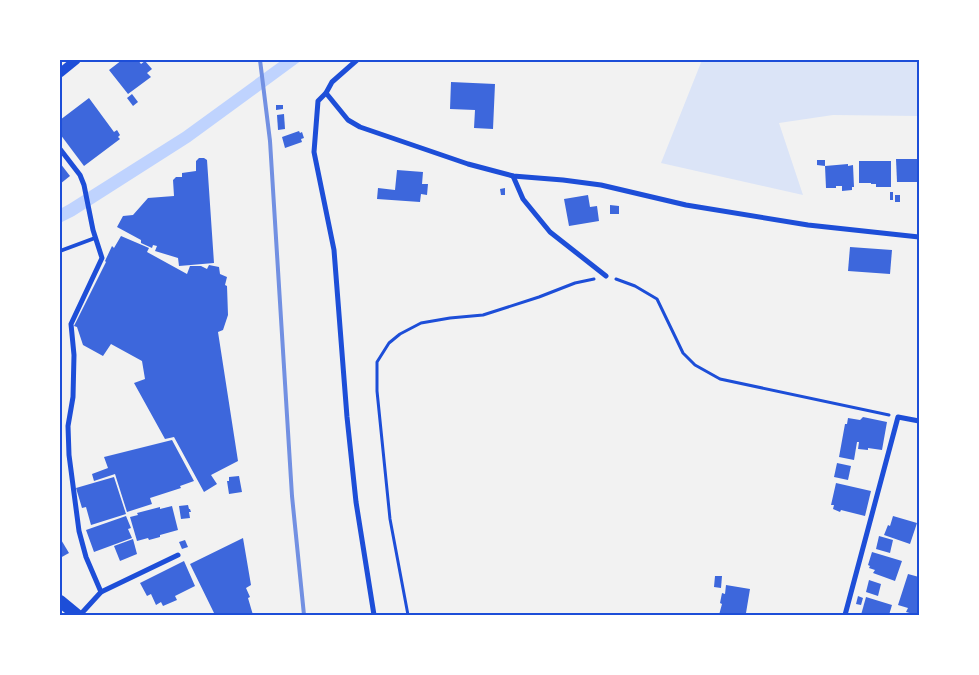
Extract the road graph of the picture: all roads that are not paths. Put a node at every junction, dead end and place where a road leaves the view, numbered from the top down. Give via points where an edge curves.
1 (76, 60) edge
2 (357, 60) edge
3 (60, 73) edge
4 (326, 93) junction
5 (60, 149) edge
6 (513, 176) junction
7 (919, 237) edge
8 (96, 238) junction
9 (60, 251) edge
10 (606, 276) road end
11 (919, 421) edge
12 (178, 555) dead end
13 (100, 592) junction
14 (60, 601) edge
15 (78, 615) edge
16 (374, 615) edge
17 (845, 615) edge

1 - 3 street
2 - 4 street via 332,82
4 - 6 street via 348,120 360,127
4 - 16 street via 318,101 314,152 334,250 356,502
5 - 8 street via 80,175
6 - 7 street via 601,185 686,205 808,226
6 - 10 street via 523,199 550,232
8 - 9 lane
8 - 13 street via 102,258 71,324 74,363 68,426 79,531
11 - 17 street via 898,417
12 - 13 street
13 - 15 street
14 - 15 main road

